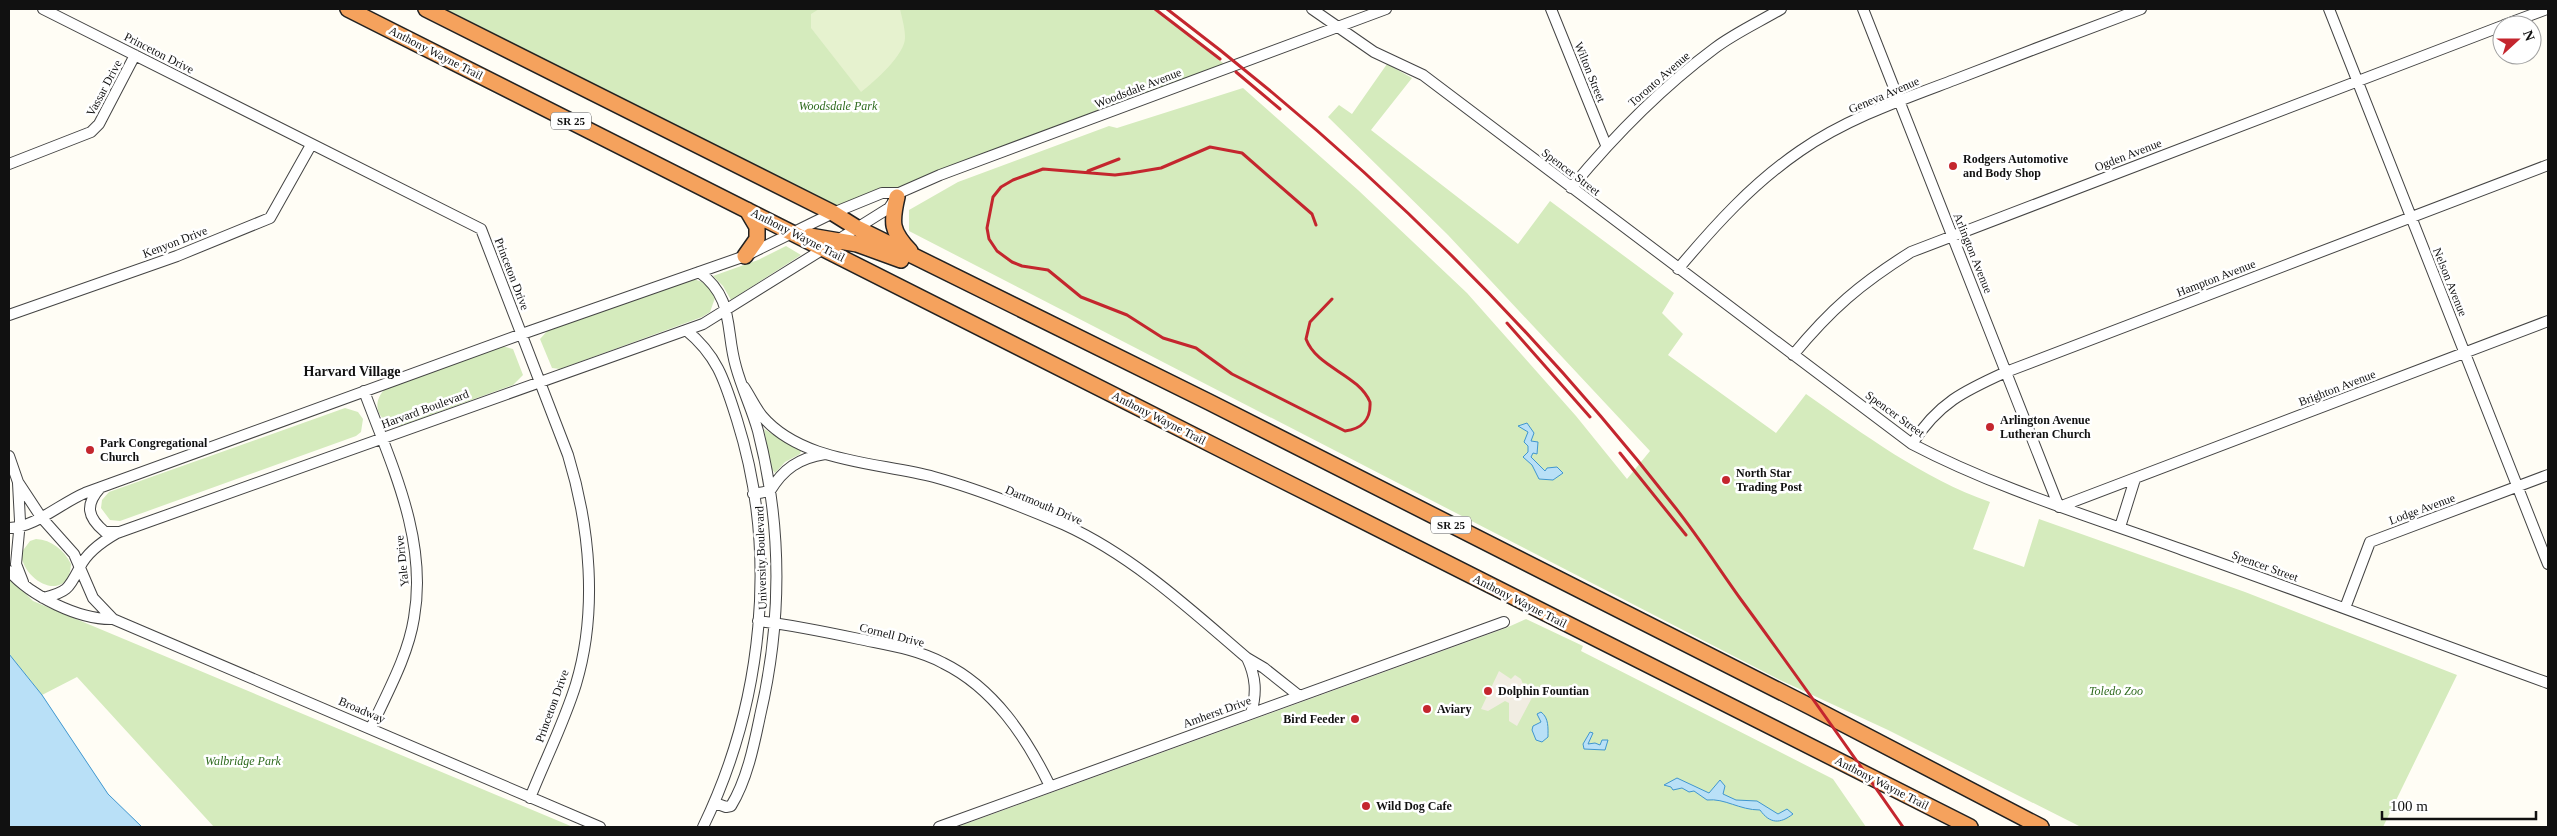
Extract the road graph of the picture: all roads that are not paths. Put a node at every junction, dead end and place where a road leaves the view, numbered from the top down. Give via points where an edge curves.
1 (43, 9) edge
2 (348, 9) edge
3 (426, 9) edge
4 (1312, 9) edge
5 (1386, 9) edge
6 (1551, 9) edge
7 (1781, 9) edge
8 (1863, 9) edge
9 (2141, 9) edge
10 (2329, 9) edge
11 (2547, 9) edge
12 (2530, 15) edge
13 (1337, 27) junction
14 (2492, 29) edge
15 (135, 55) junction
16 (2357, 81) junction
17 (1899, 100) junction
18 (311, 145) junction
19 (1606, 146) junction
20 (9, 164) edge
21 (2548, 165) edge
22 (1571, 188) junction
23 (898, 195) junction
24 (747, 210) junction
25 (833, 213) junction
26 (2411, 216) junction
27 (858, 228) junction
28 (794, 233) junction
29 (1952, 235) junction
30 (830, 245) junction
31 (745, 256) junction
32 (914, 256) junction
33 (1678, 269) junction
34 (699, 272) junction
35 (1001, 299) junction
36 (727, 310) junction
37 (9, 315) edge
38 (2548, 321) edge
39 (686, 330) junction
40 (522, 334) junction
41 (2464, 353) junction
42 (1793, 355) junction
43 (2006, 372) junction
44 (540, 381) junction
45 (743, 384) junction
46 (725, 385) junction
47 (364, 391) junction
48 (381, 439) junction
49 (1912, 444) junction
50 (826, 454) junction
51 (9, 456) edge
52 (2548, 475) edge
53 (2134, 479) junction
54 (18, 482) junction
55 (101, 487) junction
56 (2518, 487) junction
57 (770, 491) junction
58 (753, 494) junction
59 (2059, 507) junction
60 (41, 517) junction
61 (2120, 527) junction
62 (14, 528) edge
63 (121, 532) junction
64 (2548, 564) edge
65 (80, 567) junction
66 (9, 571) edge
67 (28, 589) junction
68 (43, 598) junction
69 (2345, 608) junction
70 (113, 618) junction
71 (758, 621) junction
72 (1504, 622) dead end
73 (776, 623) junction
74 (1247, 658) junction
75 (2548, 681) edge
76 (1298, 696) junction
77 (1250, 713) junction
78 (372, 728) junction
79 (1050, 786) junction
80 (530, 798) junction
81 (715, 803) junction
82 (600, 827) edge
83 (703, 827) edge
84 (939, 827) edge
85 (1970, 827) edge
86 (2041, 827) edge

1 - 15 street, Princeton Drive
2 - 24 highway, Anthony Wayne Trail / SR 25
3 - 25 highway, SR 25
4 - 13 street, Spencer Street
5 - 13 street, Woodsdale Avenue
6 - 19 street, Wilton Street
7 - 19 street, Toronto Avenue via 1716,47 1667,86
8 - 17 street, Arlington Avenue
9 - 17 street, Geneva Avenue
10 - 16 street, Nelson Avenue
11 - 12 street, Ogden Avenue
13 - 22 street, Spencer Street via 1374,52 1423,75
13 - 23 street, Woodsdale Avenue via 940,176
14 - 16 street, Ogden Avenue
15 - 18 street, Princeton Drive
15 - 20 street, Vassar Drive via 99,124 91,132
16 - 26 street, Nelson Avenue
16 - 29 street, Ogden Avenue
17 - 29 street, Arlington Avenue
17 - 33 street, Geneva Avenue via 1800,150 1715,225
18 - 37 street, Kenyon Drive via 270,218 177,256
18 - 40 street, Princeton Drive via 481,229
19 - 22 street, Toronto Avenue
21 - 26 street, Hampton Avenue
22 - 33 street, Spencer Street
23 - 25 street, Woodsdale Avenue via 882,194
23 - 27 street, Woodsdale Avenue via 889,208
23 - 32 highway via 894,231
24 - 28 highway, Anthony Wayne Trail / SR 25
24 - 31 highway via 757,227 757,239
25 - 27 highway, SR 25
25 - 28 street, Woodsdale Avenue
26 - 41 street, Nelson Avenue
26 - 43 street, Hampton Avenue
27 - 30 street, Woodsdale Avenue
27 - 32 highway, SR 25
28 - 30 highway, Anthony Wayne Trail / SR 25
28 - 31 street
29 - 42 street, Ogden Avenue via 1911,252 1872,276 1830,312
29 - 43 street, Arlington Avenue
30 - 35 highway via 857,244 892,256 955,287
30 - 36 street, Harvard Boulevard
30 - 85 highway, Anthony Wayne Trail / SR 25
31 - 34 street
32 - 35 highway, SR 25
33 - 42 street, Spencer Street
34 - 36 street, University Boulevard via 711,281
34 - 40 street
35 - 86 highway, SR 25 via 1802,702
36 - 39 street, Harvard Boulevard
36 - 45 street, University Boulevard via 731,345
38 - 41 street, Brighton Avenue
39 - 44 street, Harvard Boulevard
39 - 46 street, University Boulevard via 706,347
40 - 44 street, Princeton Drive
40 - 47 street
41 - 53 street, Brighton Avenue
41 - 56 street, Nelson Avenue
42 - 49 street, Spencer Street
43 - 49 street, Hampton Avenue via 1945,404 1926,422
43 - 59 street, Arlington Avenue
44 - 48 street, Harvard Boulevard
44 - 80 street, Princeton Drive via 579,490 589,575 588,625 576,684
45 - 46 street
45 - 50 street, Dartmouth Drive via 762,416 797,442
45 - 57 street, University Boulevard via 758,430
46 - 58 street, University Boulevard via 741,435
47 - 48 street, Yale Drive
47 - 55 street
48 - 63 street, Harvard Boulevard
48 - 78 street, Yale Drive via 406,506 419,582 414,620 402,660
49 - 59 street, Spencer Street
50 - 57 street, Dartmouth Drive via 812,456 790,467 780,474
50 - 74 street, Dartmouth Drive via 934,477 1067,526 1154,579
51 - 54 street
52 - 56 street, Lodge Avenue
53 - 59 street, Brighton Avenue
53 - 61 street
54 - 60 street, Broadway
54 - 62 street
55 - 60 street via 66,501
55 - 63 street via 92,497 89,506 91,516 105,532
56 - 64 street, Nelson Avenue
56 - 69 street, Lodge Avenue via 2370,542
57 - 58 street
57 - 73 street, University Boulevard via 776,543
58 - 71 street, University Boulevard via 758,546
59 - 61 street, Spencer Street
60 - 62 street
60 - 65 street, Broadway via 66,543
61 - 69 street, Spencer Street
62 - 67 street via 16,564 19,577
63 - 65 street, Harvard Boulevard via 103,541
65 - 68 street, Harvard Boulevard via 66,589
65 - 70 street, Broadway via 93,598
66 - 67 street
67 - 68 street
68 - 70 street, Broadway via 99,619
69 - 75 street, Spencer Street
70 - 78 street, Broadway
71 - 73 street, Cornell Drive
71 - 81 street, University Boulevard via 745,711
72 - 76 street, Amherst Drive
73 - 79 street, Cornell Drive via 910,650 943,662 974,682 1002,710 1030,746
73 - 81 street, University Boulevard via 768,683 745,772 731,806
74 - 76 street, Dartmouth Drive
74 - 77 street via 1255,679 1255,701
76 - 77 street, Amherst Drive
77 - 79 street, Amherst Drive
78 - 80 street, Broadway
79 - 84 street, Amherst Drive
80 - 82 street, Broadway
81 - 83 street, University Boulevard

